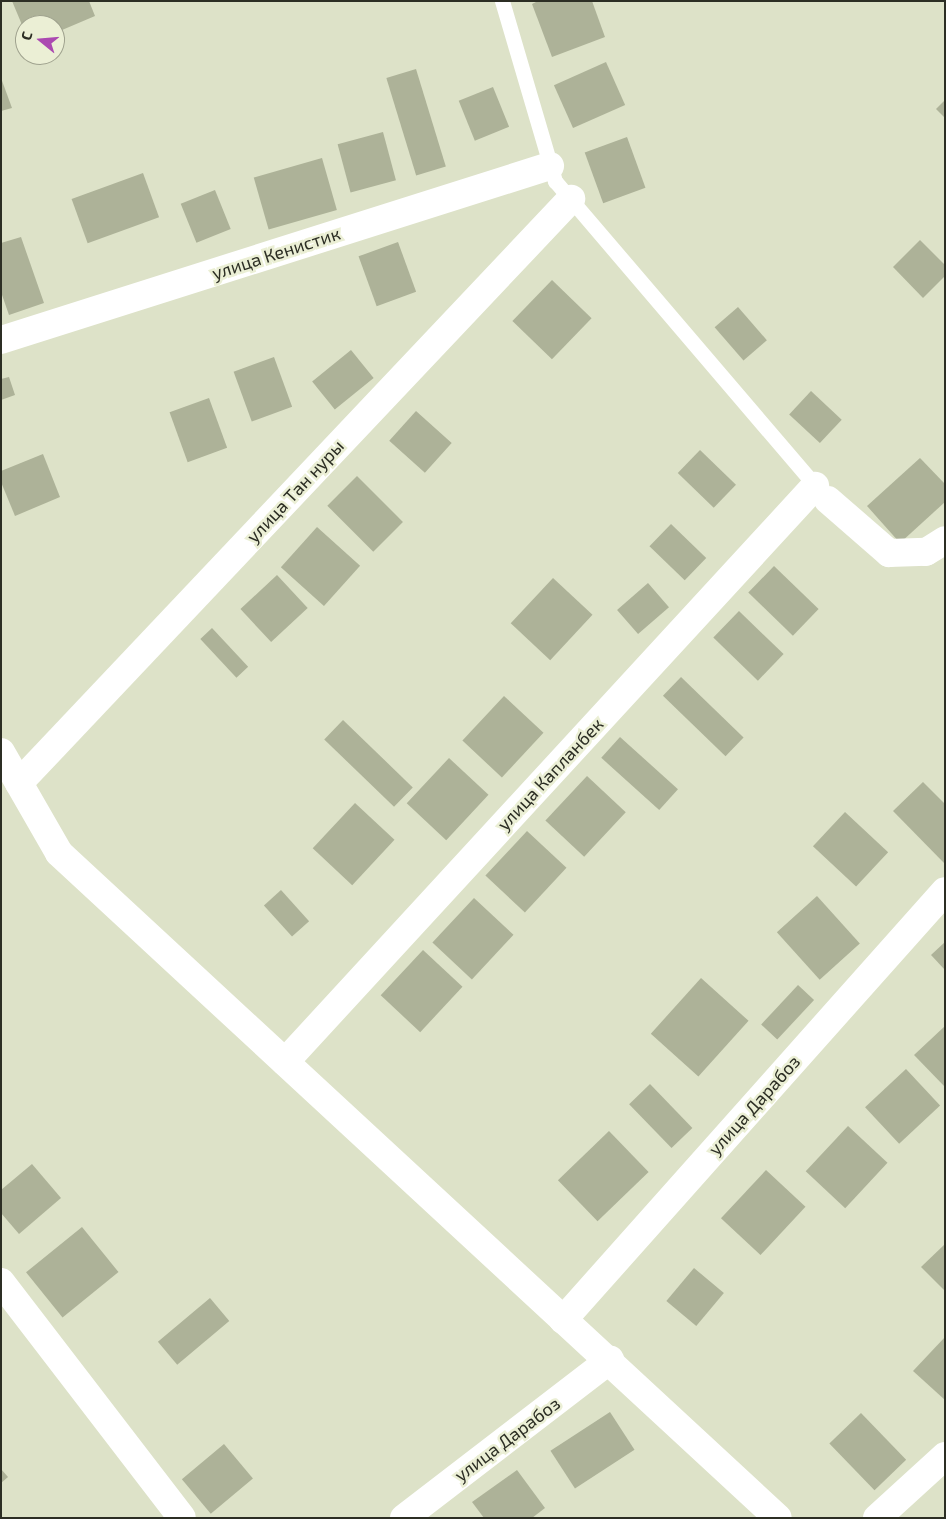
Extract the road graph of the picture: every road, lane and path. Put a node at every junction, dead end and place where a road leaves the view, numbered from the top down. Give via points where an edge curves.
1 (502, 1) edge
2 (550, 166) junction
3 (570, 199) junction
4 (1, 340) edge
5 (822, 493) junction
6 (945, 540) edge
7 (1, 752) edge
8 (19, 782) junction
9 (945, 891) edge
10 (285, 1062) junction
11 (1, 1282) edge
12 (563, 1320) junction
13 (610, 1360) junction
14 (945, 1456) edge
15 (182, 1518) edge
16 (404, 1518) edge
17 (778, 1518) edge
18 (877, 1518) edge

1 - 2 lane
2 - 3 lane via 555,181
2 - 4 street, улица Кенистик
3 - 5 lane
3 - 8 street, улица Тан нуры
5 - 6 street via 889,553 926,552
5 - 10 street, улица Капланбек
7 - 8 street
8 - 10 street via 60,853
9 - 12 street, улица Дарабоз
10 - 12 street
11 - 15 street
12 - 13 street
13 - 16 street, улица Дарабоз
13 - 17 street
14 - 18 street

